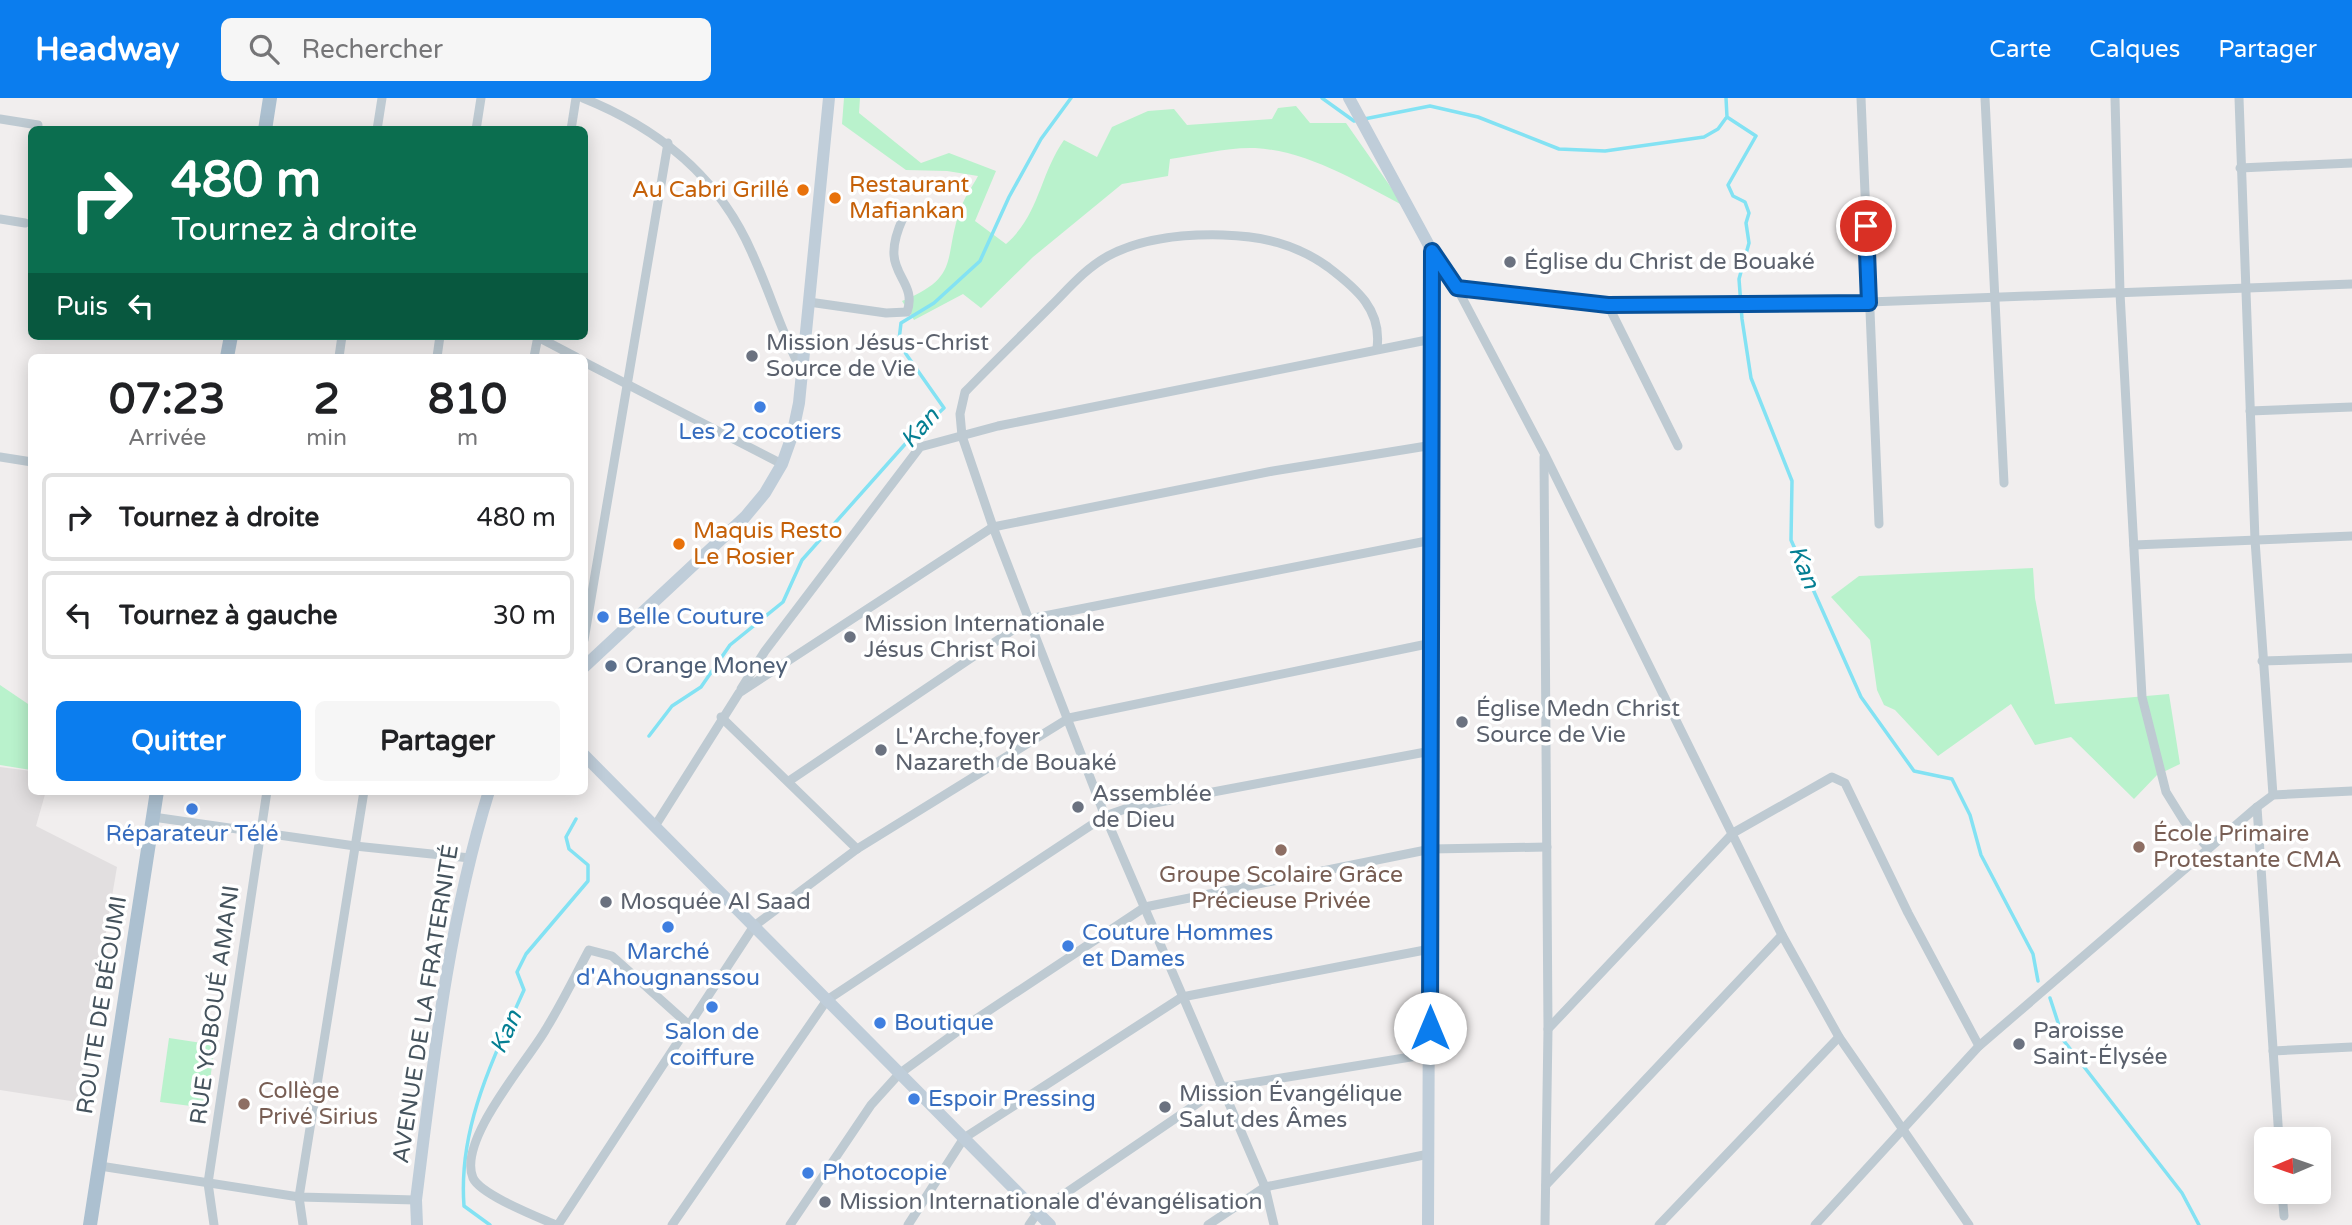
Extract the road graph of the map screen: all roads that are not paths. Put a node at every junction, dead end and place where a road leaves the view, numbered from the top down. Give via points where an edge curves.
1 (270, 98) edge
2 (382, 98) edge
3 (481, 98) edge
4 (576, 98) edge
5 (583, 98) edge
6 (829, 98) edge
7 (1349, 98) edge
8 (1861, 98) edge
9 (1985, 98) edge
10 (2115, 98) edge
11 (2239, 98) edge
12 (0, 119) edge
13 (38, 125) dead end
14 (266, 126) edge
15 (378, 126) edge
16 (477, 126) edge
17 (572, 126) edge
18 (668, 144) junction
19 (2352, 163) edge
20 (2240, 168) junction
21 (903, 218) dead end
22 (0, 219) edge
23 (25, 223) dead end
24 (1432, 251) junction
25 (2352, 284) edge
26 (1457, 288) junction
27 (2245, 288) junction
28 (2120, 293) junction
29 (1996, 298) junction
30 (809, 302) junction
31 (1869, 303) junction
32 (1608, 305) junction
33 (1432, 339) junction
34 (544, 340) edge
35 (1377, 348) junction
36 (570, 354) edge
37 (588, 364) edge
38 (802, 372) junction
39 (625, 383) junction
40 (2352, 407) edge
41 (2250, 411) junction
42 (962, 436) junction
43 (1433, 444) junction
44 (1678, 446) dead end
45 (1544, 453) junction
46 (0, 457) edge
47 (28, 461) edge
48 (782, 464) junction
49 (2004, 483) dead end
50 (1879, 524) dead end
51 (993, 527) junction
52 (2352, 536) edge
53 (1432, 540) junction
54 (2255, 541) junction
55 (2134, 545) junction
56 (588, 615) edge
57 (1029, 619) junction
58 (1432, 643) junction
59 (2352, 657) edge
60 (2262, 662) junction
61 (588, 663) edge
62 (739, 693) junction
63 (721, 717) junction
64 (1069, 718) junction
65 (1431, 751) junction
66 (588, 759) edge
67 (789, 781) junction
68 (2352, 791) edge
69 (156, 795) edge
70 (266, 795) edge
71 (363, 795) edge
72 (488, 795) edge
73 (2273, 795) junction
74 (2257, 807) junction
75 (1105, 816) junction
76 (153, 817) junction
77 (655, 826) junction
78 (260, 832) junction
79 (1733, 833) junction
80 (355, 846) junction
81 (1547, 847) junction
82 (2208, 848) junction
83 (857, 849) junction
84 (1431, 849) junction
85 (470, 858) junction
86 (1145, 907) junction
87 (754, 926) junction
88 (1782, 935) junction
89 (1430, 949) junction
90 (1182, 997) junction
91 (827, 1000) junction
92 (689, 1025) junction
93 (1548, 1029) junction
94 (1839, 1037) junction
95 (1979, 1046) junction
96 (2352, 1047) edge
97 (2273, 1051) junction
98 (1429, 1054) junction
99 (899, 1074) junction
100 (1220, 1087) junction
101 (2278, 1127) edge
102 (1901, 1130) junction
103 (964, 1138) junction
104 (1429, 1154) junction
105 (100, 1166) junction
106 (208, 1183) junction
107 (1546, 1185) junction
108 (1265, 1187) junction
109 (299, 1197) junction
110 (416, 1200) junction
111 (2283, 1204) edge
112 (1038, 1212) junction
113 (2284, 1216) dead end
114 (90, 1225) edge
115 (214, 1225) edge
116 (303, 1225) edge
117 (417, 1225) edge
118 (557, 1225) edge
119 (672, 1225) edge
120 (790, 1225) edge
121 (908, 1225) edge
122 (1029, 1225) edge
123 (1050, 1225) edge
124 (1208, 1225) edge
125 (1274, 1225) edge
126 (1428, 1225) edge
127 (1545, 1225) edge
128 (1659, 1225) edge
129 (1815, 1225) edge
130 (1969, 1225) edge

1 - 14 main road
2 - 15 street
3 - 16 street
4 - 17 street
5 - 18 street via 644,127
6 - 30 street
7 - 24 street
8 - 31 street
9 - 29 street
10 - 28 street
11 - 20 street
12 - 13 street
18 - 38 street via 713,185 736,219
18 - 39 street
19 - 20 street
20 - 27 street
21 - 30 street via 893,257 908,286 911,301 907,312
22 - 23 street
24 - 26 street
24 - 33 street
25 - 27 street
26 - 32 street
26 - 45 street
27 - 28 street
27 - 41 street
28 - 29 street
28 - 55 street
29 - 31 street
29 - 49 street
30 - 38 street
31 - 32 street
31 - 50 street
32 - 44 street
33 - 35 street
33 - 43 street
34 - 36 street
35 - 42 street
35 - 42 street via 1379,330 1372,308 1310,254 1245,236 1195,234 1161,240 1107,257 1082,275 965,392
37 - 39 street
38 - 48 street via 792,436
39 - 48 street
39 - 56 street
40 - 41 street
41 - 54 street
42 - 51 street
42 - 62 street via 920,447 912,454 765,651
43 - 51 street
43 - 53 street
45 - 79 street
45 - 81 street
46 - 47 street
48 - 61 street via 745,517
51 - 57 street
51 - 62 street
52 - 54 street
53 - 57 street
53 - 58 street
54 - 55 street
54 - 60 street
55 - 82 street via 2142,697 2157,765 2183,821
57 - 64 street
57 - 67 street
58 - 64 street
58 - 65 street
59 - 60 street
60 - 73 street
62 - 63 street
63 - 67 street
63 - 77 street
64 - 75 street
64 - 83 street
65 - 75 street
65 - 84 street
66 - 77 street
67 - 83 street
68 - 73 street
69 - 76 main road, ROUTE DE BÉOUMI
70 - 78 street, RUE YOBOUÉ AMANI
71 - 80 street
72 - 85 street, AVENUE DE LA FRATERNITÉ
73 - 74 street
74 - 82 street
74 - 97 street
75 - 86 street
75 - 91 street
76 - 78 street
76 - 105 main road, ROUTE DE BÉOUMI
77 - 87 street
78 - 80 street
78 - 106 street, RUE YOBOUÉ AMANI
79 - 88 street
79 - 93 street
79 - 95 street via 1832,777 1844,783
80 - 85 street
80 - 109 street
81 - 84 street
81 - 93 street
82 - 95 street
83 - 87 street
84 - 86 street
84 - 89 street
85 - 110 street, AVENUE DE LA FRATERNITÉ
86 - 90 street
86 - 99 street
87 - 91 street
87 - 92 street
88 - 94 street
88 - 107 street
89 - 90 street
89 - 98 street
90 - 100 street
90 - 103 street
91 - 99 street
91 - 119 street
92 - 118 street
92 - 118 street via 612,956 589,950 546,1030 494,1104 471,1164 472,1177 484,1189
93 - 107 street
94 - 102 street
94 - 128 street
95 - 102 street
96 - 97 street
97 - 101 street
98 - 100 street
98 - 104 street
99 - 103 street
99 - 120 street via 871,1105
100 - 108 street
100 - 112 street
102 - 129 street
102 - 130 street
103 - 112 street
103 - 121 street
104 - 108 street
104 - 126 street
105 - 106 street
105 - 114 main road, ROUTE DE BÉOUMI
106 - 109 street
106 - 115 street, RUE YOBOUÉ AMANI
107 - 127 street
108 - 124 street
108 - 125 street
109 - 110 street
109 - 116 street
110 - 117 street, AVENUE DE LA FRATERNITÉ
111 - 113 street
112 - 122 street
112 - 123 street

